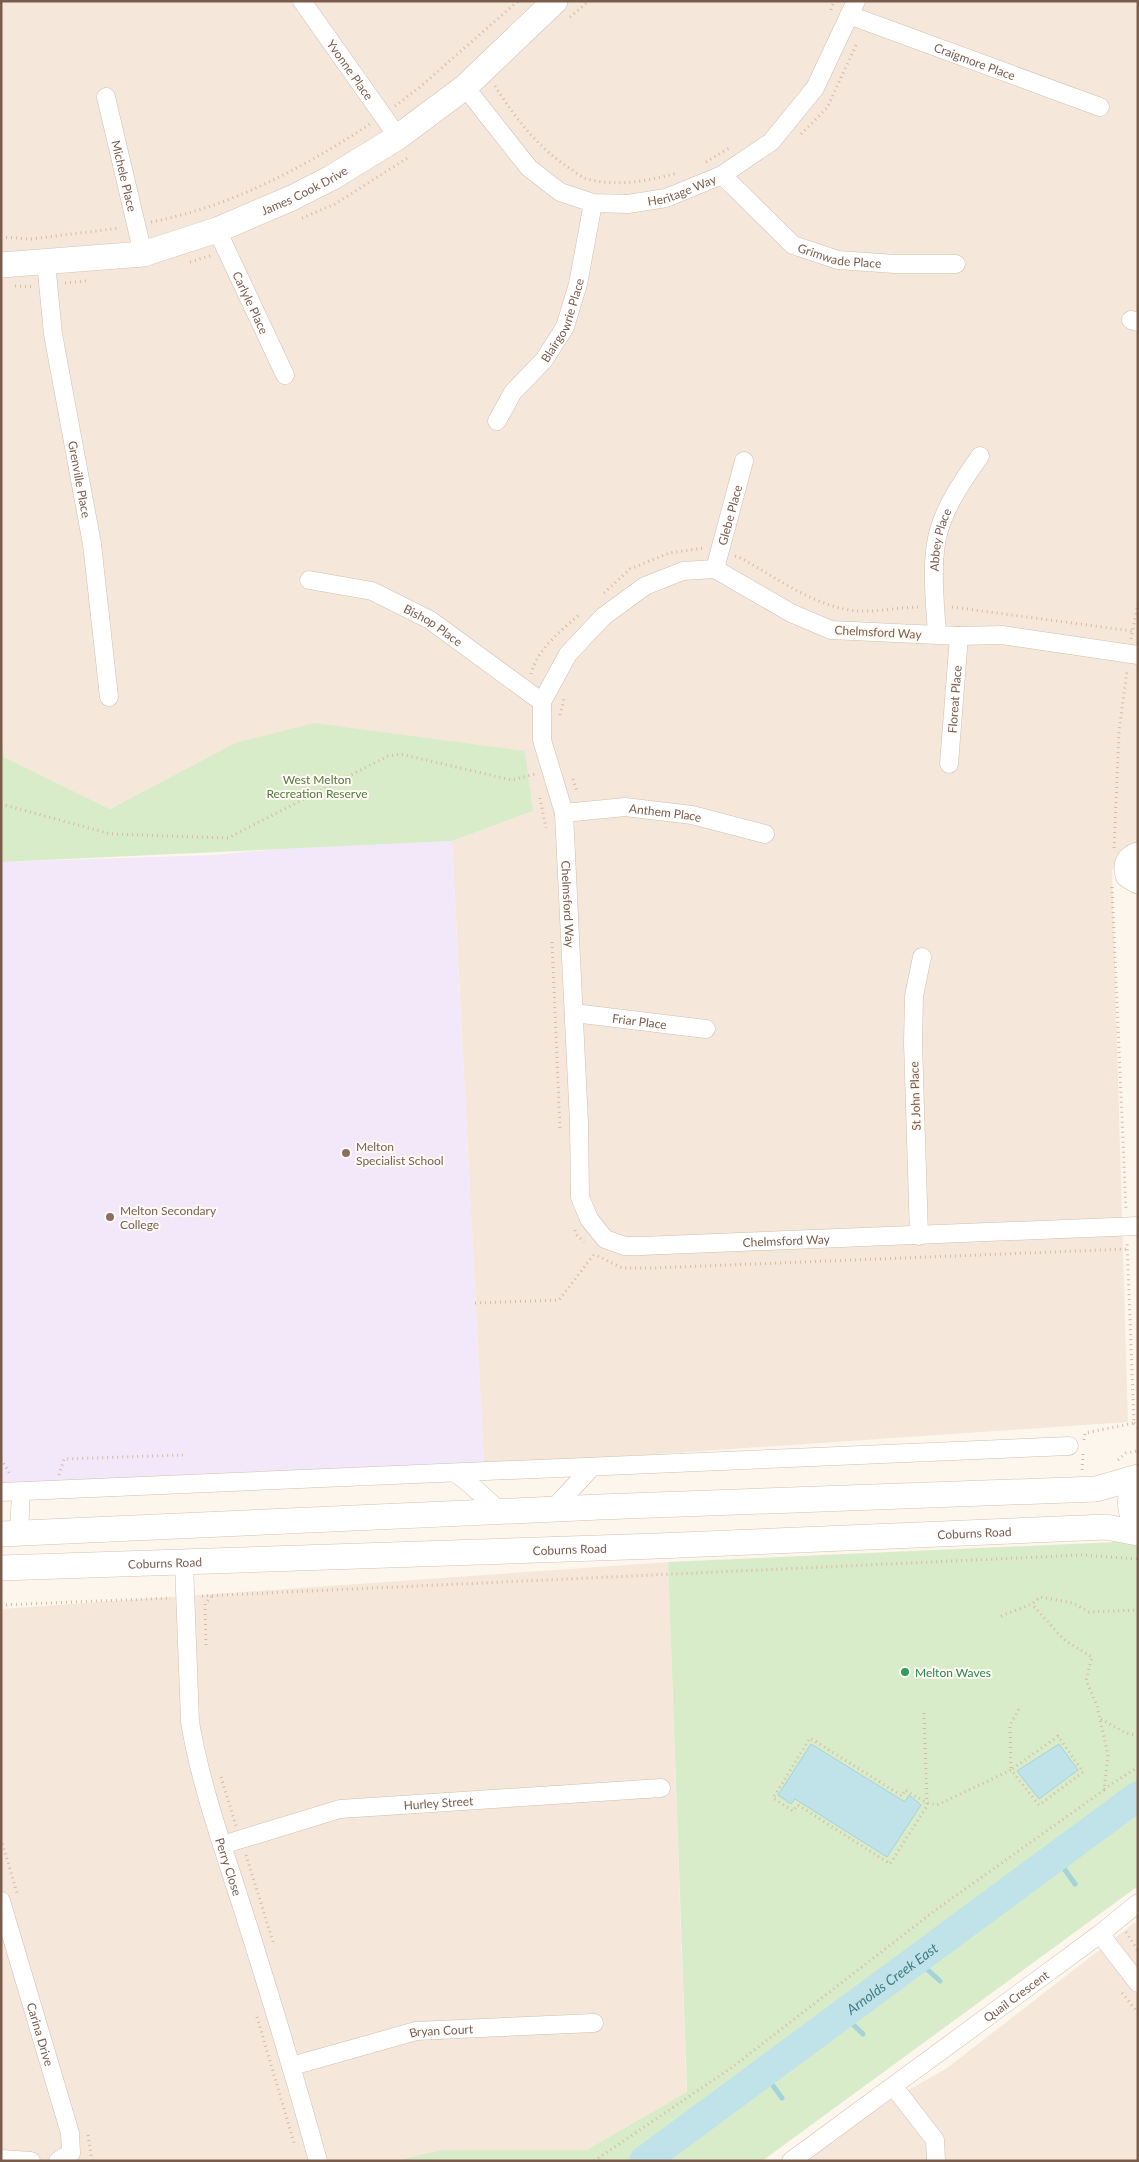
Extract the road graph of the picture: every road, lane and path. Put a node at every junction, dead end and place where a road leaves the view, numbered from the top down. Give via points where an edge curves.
1 (302, 1) edge
2 (518, 1) edge
3 (554, 1) edge
4 (834, 1) edge
5 (853, 8) edge
6 (829, 16) dead end
7 (866, 22) junction
8 (495, 86) dead end
9 (465, 87) junction
10 (106, 97) dead end
11 (1100, 107) dead end
12 (382, 115) junction
13 (800, 135) dead end
14 (398, 137) junction
15 (733, 146) dead end
16 (701, 164) dead end
17 (684, 172) dead end
18 (722, 175) junction
19 (593, 203) junction
20 (136, 225) junction
21 (217, 230) junction
22 (1, 237) edge
23 (143, 254) junction
24 (46, 262) junction
25 (956, 264) dead end
26 (1, 265) edge
27 (285, 375) dead end
28 (497, 421) dead end
29 (980, 456) dead end
30 (744, 461) dead end
31 (718, 560) junction
32 (309, 580) dead end
33 (598, 599) dead end
34 (1138, 602) edge
35 (935, 607) junction
36 (584, 611) dead end
37 (1132, 630) junction
38 (937, 634) junction
39 (959, 636) junction
40 (1129, 658) edge
41 (1127, 671) junction
42 (527, 692) junction
43 (566, 692) dead end
44 (109, 697) dead end
45 (542, 702) junction
46 (559, 717) dead end
47 (949, 764) dead end
48 (534, 769) dead end
49 (569, 771) dead end
50 (535, 774) junction
51 (537, 783) dead end
52 (539, 791) dead end
53 (1, 804) edge
54 (572, 812) junction
55 (765, 834) dead end
56 (548, 836) dead end
57 (1138, 855) edge
58 (1113, 858) dead end
59 (1112, 877) dead end
60 (1138, 881) edge
61 (552, 939) dead end
62 (922, 957) dead end
63 (574, 1012) junction
64 (706, 1029) dead end
65 (561, 1135) dead end
66 (1127, 1222) edge
67 (574, 1228) dead end
68 (920, 1236) junction
69 (1128, 1249) junction
70 (595, 1253) junction
71 (475, 1303) dead end
72 (1134, 1422) junction
73 (1138, 1428) edge
74 (1079, 1447) junction
75 (183, 1455) dead end
76 (1, 1459) edge
77 (592, 1467) junction
78 (1082, 1472) dead end
79 (455, 1473) junction
80 (1138, 1477) edge
81 (57, 1480) dead end
82 (1138, 1482) edge
83 (12, 1489) edge
84 (717, 1503) junction
85 (553, 1509) junction
86 (502, 1512) junction
87 (183, 1526) junction
88 (1138, 1526) edge
89 (10, 1533) edge
90 (1138, 1533) edge
91 (720, 1543) junction
92 (1138, 1559) edge
93 (184, 1563) junction
94 (1, 1568) edge
95 (213, 1596) junction
96 (185, 1597) junction
97 (1032, 1604) junction
98 (1, 1605) edge
99 (1138, 1610) edge
100 (1001, 1616) dead end
101 (206, 1654) dead end
102 (1020, 1707) dead end
103 (924, 1713) dead end
104 (1100, 1719) junction
105 (1138, 1736) edge
106 (1138, 1767) edge
107 (1011, 1770) junction
108 (221, 1774) dead end
109 (660, 1788) dead end
110 (1104, 1790) junction
111 (926, 1803) junction
112 (240, 1838) junction
113 (222, 1845) junction
114 (1, 1901) edge
115 (1138, 1903) edge
116 (1126, 1932) dead end
117 (1100, 1934) junction
118 (1138, 1950) edge
119 (275, 1951) dead end
120 (1138, 1983) edge
121 (1121, 1991) dead end
122 (1138, 2014) edge
123 (594, 2023) dead end
124 (292, 2066) junction
125 (894, 2087) junction
126 (1, 2159) edge
127 (31, 2161) edge
128 (58, 2161) edge
129 (318, 2161) edge
130 (594, 2161) edge
131 (791, 2161) edge
132 (936, 2161) edge

1 - 12 street, Yvonne Place
2 - 12 path via 420,87
3 - 9 street, James Cook Drive
4 - 6 path
5 - 7 street, Craigmore Place
5 - 18 street, Heritage Way via 815,88 771,142
7 - 11 street, Craigmore Place
7 - 13 path via 826,108
8 - 17 path via 514,117 550,156 585,179 618,184
9 - 14 street, James Cook Drive
9 - 19 street, Heritage Way via 529,168 560,192
10 - 20 street, Michele Place
12 - 14 street, Yvonne Place
12 - 20 path via 307,164 267,184 228,200
14 - 21 street, James Cook Drive via 308,190
15 - 16 path
18 - 19 street, Heritage Way via 666,198 628,204
18 - 25 street, Grimwade Place via 793,245 838,260
19 - 28 street, Blairgowrie Place via 578,284 565,326 544,360 513,392
20 - 22 path via 31,239
20 - 23 street, Michele Place
21 - 23 street, James Cook Drive
21 - 27 street, Carlyle Place
23 - 24 street, James Cook Drive
24 - 26 street, James Cook Drive
24 - 44 street, Grenville Place via 53,334 92,544
29 - 35 street, Abbey Place via 954,493 938,531
30 - 31 street, Glebe Place
31 - 33 path via 707,548 669,553 630,569
31 - 35 path via 743,559 820,601 856,611
31 - 38 street, Chelmsford Way via 791,613 830,630
31 - 45 street, Chelmsford Way via 645,586 604,616 568,654
32 - 42 street, Bishop Place via 372,591 430,620
34 - 37 path
35 - 37 path
35 - 38 street, Abbey Place
36 - 42 path via 556,635 533,666
37 - 40 path
38 - 39 street, Chelmsford Way
39 - 40 street, Chelmsford Way via 1002,635
39 - 47 street, Floreat Place
40 - 41 path
40 - 41 path
41 - 58 path via 1119,732
42 - 45 street, Bishop Place
43 - 46 path
45 - 54 street, Chelmsford Way via 542,740
48 - 50 path
49 - 54 path via 576,786
50 - 51 path
50 - 53 path via 512,780 400,754 388,756 228,838 111,834
52 - 56 path
54 - 55 street, Anthem Place via 624,807 692,814
54 - 63 street, Chelmsford Way
57 - 60 street via 1128,862 1126,870 1130,878
59 - 66 path
61 - 65 path
62 - 68 street, St John Place via 914,996 913,1043
63 - 64 street, Friar Place
63 - 68 street, Chelmsford Way via 580,1197 589,1219 604,1239 625,1246 641,1246
66 - 68 street, Chelmsford Way
66 - 69 path
67 - 70 path
69 - 70 path via 654,1268 622,1268
69 - 72 path
70 - 71 path via 559,1300
72 - 73 path
72 - 74 path via 1085,1433
74 - 77 street
74 - 78 path
75 - 81 path via 64,1459
76 - 83 path
77 - 79 street
77 - 85 street
79 - 83 street
79 - 86 street via 471,1483 485,1500
80 - 84 street via 1096,1489
82 - 88 street via 1131,1494 1130,1506
83 - 89 street
84 - 85 street
84 - 91 street
85 - 86 street
86 - 87 street
87 - 89 street
87 - 93 street
90 - 91 street, Coburns Road via 1106,1527
91 - 93 street, Coburns Road
92 - 95 path via 1082,1555
93 - 94 street, Coburns Road
93 - 96 street, Perry Close
95 - 96 path
95 - 101 path via 205,1604
96 - 98 path
96 - 113 street, Perry Close via 190,1722
97 - 99 path via 1040,1597 1073,1603 1089,1612
97 - 100 path
97 - 104 path via 1063,1639 1092,1657 1086,1680
102 - 107 path via 1010,1726
103 - 111 path
104 - 105 path
104 - 110 path via 1108,1755
106 - 110 path
107 - 107 path via 1038,1805 1083,1772 1058,1736
107 - 111 path via 937,1805
108 - 112 path
109 - 112 street, Hurley Street via 340,1809
110 - 130 path via 937,1909 732,2068
111 - 111 path via 890,1864 798,1805 793,1811 773,1798 810,1738 902,1796 905,1790
112 - 113 street, Hurley Street
112 - 119 path
113 - 124 street, Perry Close
114 - 128 street, Carina Drive via 70,2133 71,2153
115 - 117 street, Quail Crescent
116 - 118 path
117 - 120 street
117 - 125 street, Quail Crescent
121 - 122 path
123 - 124 street, Bryan Court via 416,2032
124 - 129 street, Perry Close
125 - 131 street, Quail Crescent
125 - 132 street via 935,2140
126 - 127 street

